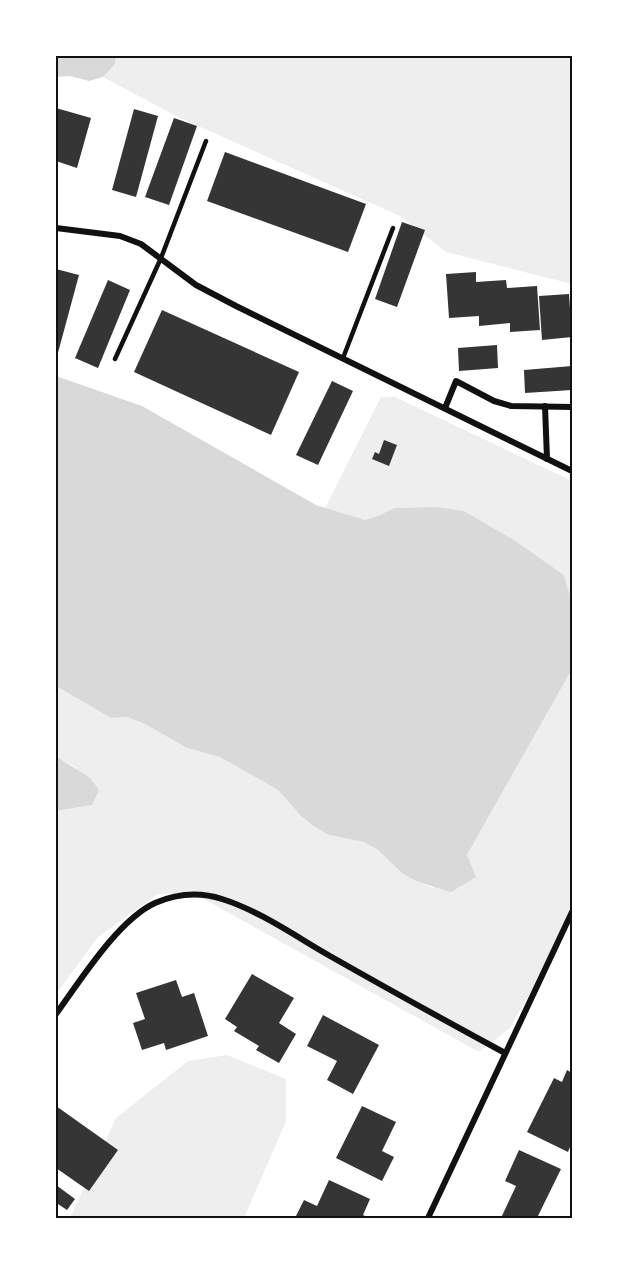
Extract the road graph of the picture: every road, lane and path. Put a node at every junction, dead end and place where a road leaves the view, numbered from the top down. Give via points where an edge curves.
1 (206, 141) dead end
2 (56, 228) edge
3 (393, 228) dead end
4 (160, 258) junction
5 (343, 358) junction
6 (116, 359) dead end
7 (545, 406) junction
8 (573, 406) edge
9 (445, 408) junction
10 (547, 459) junction
11 (573, 471) edge
12 (573, 912) edge
13 (56, 1014) edge
14 (505, 1053) junction
15 (428, 1218) edge

1 - 4 lane
2 - 4 street via 120,236 141,244
3 - 5 lane
4 - 5 street via 196,285
4 - 6 lane
5 - 9 street
7 - 8 street
7 - 9 street via 511,406 456,381
7 - 10 street
9 - 10 street
10 - 11 street
12 - 14 street
13 - 14 street via 118,932 135,917 174,896 199,894 221,899 264,919
14 - 15 street

